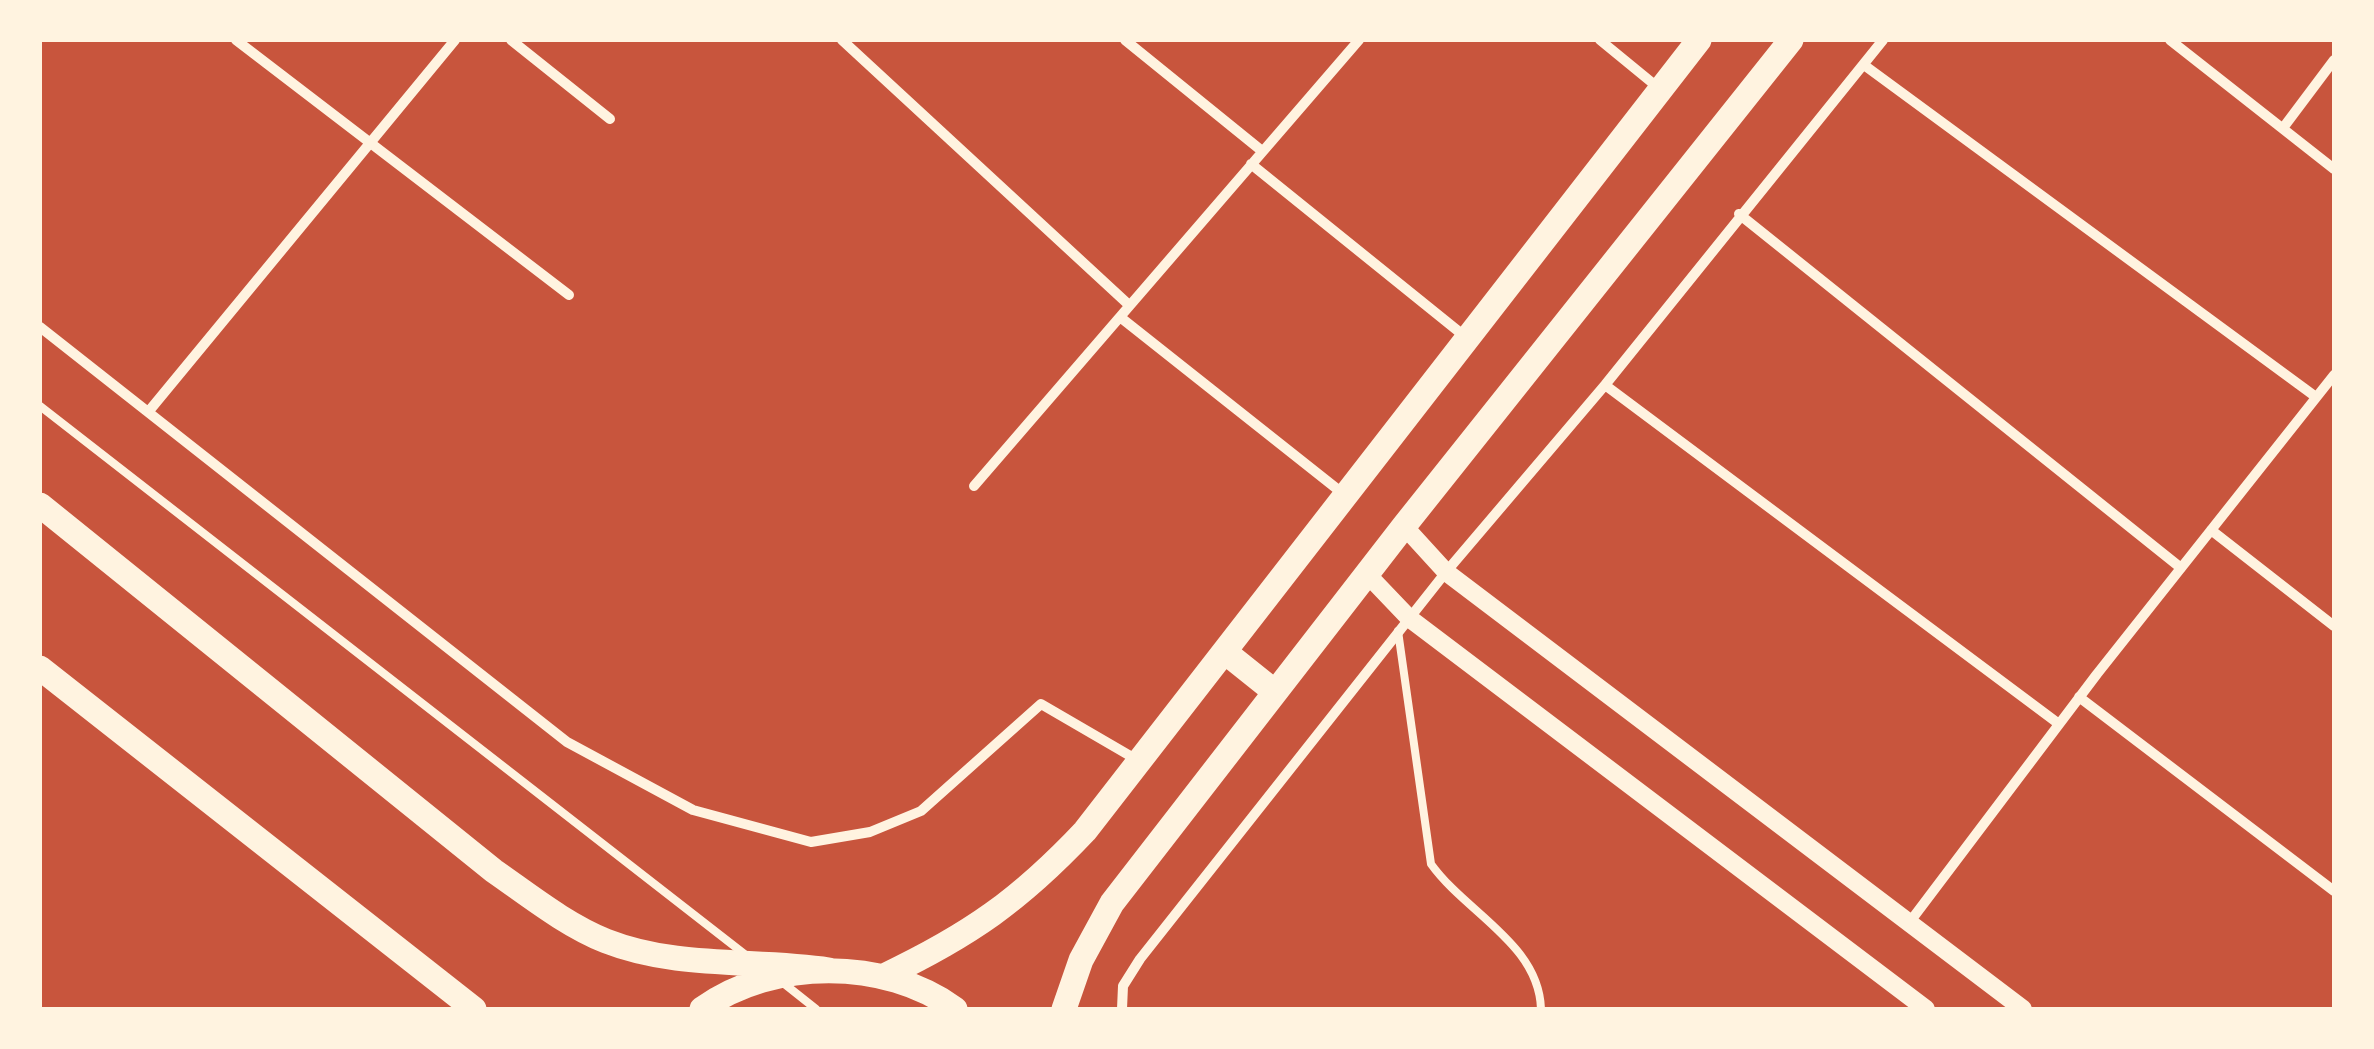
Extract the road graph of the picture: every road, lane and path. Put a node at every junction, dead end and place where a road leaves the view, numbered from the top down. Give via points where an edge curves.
1 (236, 40) edge
2 (455, 40) edge
3 (512, 40) edge
4 (842, 40) edge
5 (1125, 40) edge
6 (1359, 40) edge
7 (1600, 40) edge
8 (1699, 40) edge
9 (1791, 40) edge
10 (1883, 40) edge
11 (2170, 40) edge
12 (2334, 60) edge
13 (1864, 65) junction
14 (1662, 91) junction
15 (610, 119) dead end
16 (2283, 128) junction
17 (368, 144) junction
18 (1262, 151) junction
19 (1251, 164) junction
20 (2334, 169) edge
21 (1739, 214) junction
22 (569, 295) dead end
23 (1129, 306) junction
24 (1120, 316) junction
25 (40, 326) edge
26 (1469, 340) junction
27 (2334, 375) edge
28 (1605, 385) junction
29 (2316, 397) junction
30 (40, 406) edge
31 (149, 410) junction
32 (974, 486) dead end
33 (1347, 496) junction
34 (40, 505) edge
35 (1404, 526) junction
36 (2211, 530) junction
37 (2181, 568) junction
38 (1446, 572) junction
39 (1366, 574) junction
40 (1404, 625) junction
41 (2334, 626) edge
42 (1225, 652) junction
43 (40, 668) edge
44 (1274, 692) junction
45 (2079, 697) junction
46 (2059, 724) junction
47 (1140, 761) junction
48 (2334, 891) edge
49 (1909, 922) junction
50 (829, 970) junction
51 (884, 976) junction
52 (474, 1009) edge
53 (702, 1009) edge
54 (816, 1009) edge
55 (955, 1009) edge
56 (1064, 1009) edge
57 (1122, 1009) edge
58 (1541, 1009) edge
59 (1926, 1009) edge
60 (2023, 1009) edge

1 - 17 street
2 - 17 street
3 - 15 street
4 - 23 street
5 - 18 street
6 - 18 street
7 - 14 street
8 - 14 main road
9 - 35 main road
10 - 13 street
11 - 16 street
12 - 16 street
13 - 21 street
13 - 29 street
14 - 26 main road
16 - 20 street
17 - 22 street
17 - 31 street
18 - 19 street
19 - 23 street
19 - 26 street
21 - 28 street
21 - 37 street
23 - 24 street
24 - 32 street
24 - 33 street
25 - 31 street
26 - 33 main road
27 - 29 street
28 - 38 street
28 - 46 street
29 - 36 street
30 - 54 lane
31 - 47 street via 567,742 693,810 811,842 870,832 921,811 1041,704
33 - 42 main road
34 - 50 main road via 552,912 606,941 667,957
35 - 38 street
35 - 39 main road
36 - 37 street
36 - 41 street
37 - 45 street
38 - 40 street
38 - 49 street
39 - 40 street
39 - 44 main road
40 - 57 street via 1140,958 1122,986
40 - 58 lane via 1432,864 1530,963
40 - 59 street
42 - 44 main road
42 - 47 main road
43 - 52 main road
44 - 56 main road via 1112,902
45 - 46 street
45 - 48 street
46 - 49 street
47 - 51 main road via 1038,880 986,922
49 - 60 street
50 - 51 main road
50 - 53 main road via 770,977
51 - 55 main road

